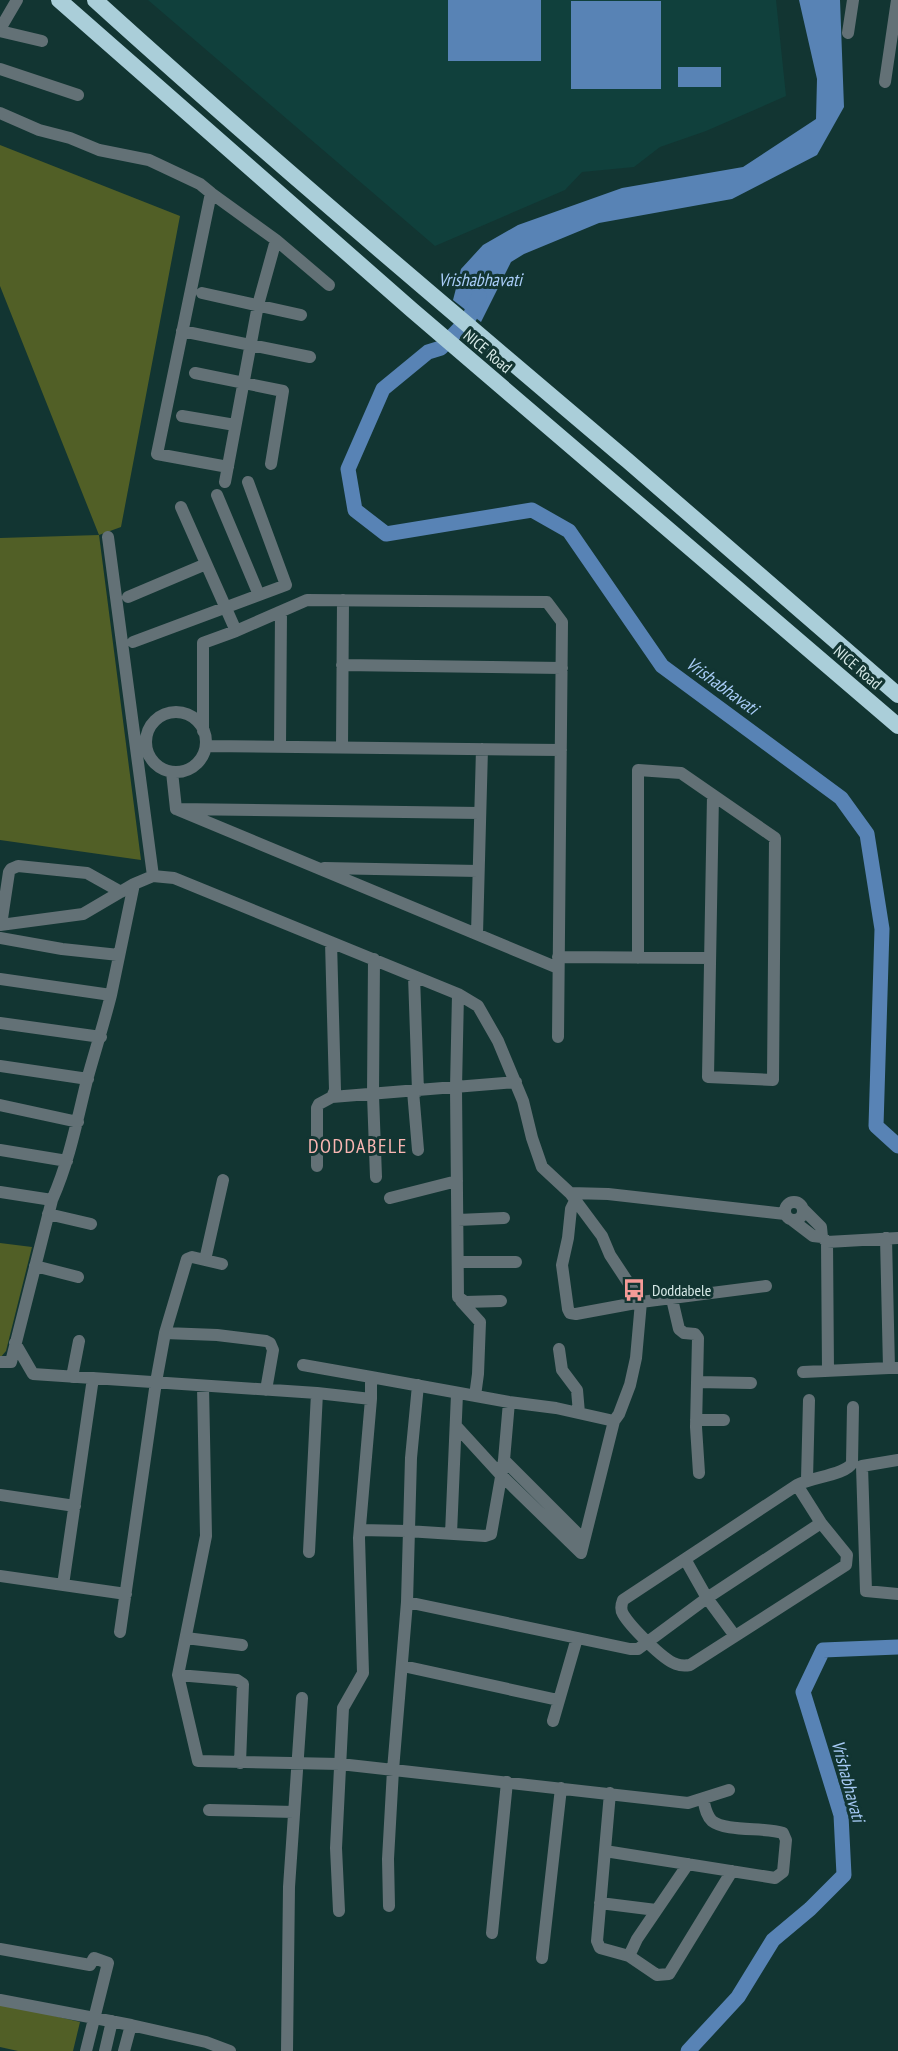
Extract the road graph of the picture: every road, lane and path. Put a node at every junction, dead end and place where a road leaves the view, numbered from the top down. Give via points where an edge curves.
1 (17, 0) edge
2 (59, 0) edge
3 (95, 0) edge
4 (853, 0) edge
5 (897, 0) edge
6 (0, 30) edge
7 (848, 33) dead end
8 (42, 41) dead end
9 (0, 69) edge
10 (885, 81) dead end
11 (78, 95) dead end
12 (0, 113) edge
13 (211, 193) junction
14 (276, 240) junction
15 (329, 285) dead end
16 (202, 293) dead end
17 (258, 305) junction
18 (301, 315) dead end
19 (182, 331) junction
20 (250, 345) junction
21 (310, 357) dead end
22 (195, 373) dead end
23 (243, 383) junction
24 (182, 416) dead end
25 (235, 425) junction
26 (271, 464) dead end
27 (228, 467) junction
28 (225, 482) dead end
29 (248, 482) dead end
30 (218, 495) dead end
31 (180, 507) dead end
32 (108, 537) dead end
33 (206, 564) junction
34 (260, 595) junction
35 (128, 597) dead end
36 (343, 600) junction
37 (225, 607) junction
38 (280, 612) junction
39 (236, 631) junction
40 (133, 642) dead end
41 (342, 665) junction
42 (562, 668) junction
43 (898, 695) edge
44 (132, 719) junction
45 (153, 723) junction
46 (898, 726) edge
47 (203, 731) junction
48 (206, 746) junction
49 (280, 747) junction
50 (342, 748) junction
51 (482, 749) junction
52 (561, 750) junction
53 (155, 764) junction
54 (139, 768) junction
55 (172, 772) junction
56 (713, 795) junction
57 (176, 809) junction
58 (480, 813) junction
59 (317, 867) junction
60 (478, 871) junction
61 (153, 876) junction
62 (134, 884) junction
63 (121, 892) junction
64 (0, 925) edge
65 (477, 934) junction
66 (0, 938) edge
67 (331, 942) junction
68 (119, 955) junction
69 (638, 958) junction
70 (710, 958) junction
71 (374, 959) junction
72 (558, 962) junction
73 (414, 976) junction
74 (0, 979) edge
75 (458, 994) junction
76 (111, 995) junction
77 (0, 1023) edge
78 (100, 1037) junction
79 (558, 1037) dead end
80 (0, 1066) edge
81 (88, 1079) junction
82 (516, 1082) junction
83 (456, 1088) junction
84 (416, 1091) junction
85 (373, 1095) junction
86 (332, 1097) junction
87 (0, 1106) edge
88 (78, 1122) junction
89 (0, 1150) edge
90 (418, 1150) dead end
91 (67, 1161) junction
92 (317, 1166) dead end
93 (376, 1178) dead end
94 (223, 1180) dead end
95 (457, 1181) junction
96 (0, 1192) edge
97 (573, 1197) junction
98 (390, 1198) dead end
99 (52, 1200) junction
100 (48, 1214) junction
101 (789, 1217) junction
102 (504, 1218) dead end
103 (458, 1220) junction
104 (91, 1224) dead end
105 (892, 1238) edge
106 (825, 1239) junction
107 (205, 1260) junction
108 (458, 1262) junction
109 (516, 1262) dead end
110 (222, 1264) dead end
111 (35, 1266) junction
112 (78, 1277) dead end
113 (766, 1286) dead end
114 (672, 1299) junction
115 (461, 1300) junction
116 (501, 1301) dead end
117 (640, 1302) junction
118 (165, 1333) junction
119 (79, 1341) dead end
120 (15, 1343) junction
121 (559, 1349) dead end
122 (0, 1362) edge
123 (303, 1365) dead end
124 (894, 1368) edge
125 (828, 1371) junction
126 (803, 1372) dead end
127 (72, 1377) junction
128 (370, 1377) junction
129 (93, 1378) junction
130 (156, 1382) junction
131 (697, 1382) junction
132 (751, 1383) dead end
133 (418, 1385) junction
134 (203, 1386) junction
135 (266, 1390) junction
136 (317, 1393) junction
137 (457, 1394) junction
138 (475, 1396) junction
139 (370, 1400) junction
140 (809, 1400) dead end
141 (509, 1402) junction
142 (853, 1407) dead end
143 (579, 1413) junction
144 (696, 1420) junction
145 (724, 1420) dead end
146 (614, 1421) junction
147 (456, 1426) junction
148 (504, 1460) junction
149 (898, 1460) edge
150 (699, 1473) dead end
151 (502, 1475) junction
152 (802, 1482) junction
153 (0, 1495) edge
154 (75, 1506) junction
155 (821, 1523) junction
156 (360, 1530) junction
157 (408, 1531) junction
158 (452, 1534) junction
159 (584, 1540) junction
160 (309, 1552) dead end
161 (685, 1559) junction
162 (0, 1576) edge
163 (63, 1585) junction
164 (126, 1594) junction
165 (898, 1594) edge
166 (706, 1598) junction
167 (407, 1602) junction
168 (120, 1632) dead end
169 (735, 1635) junction
170 (186, 1638) junction
171 (577, 1638) junction
172 (647, 1642) junction
173 (242, 1645) dead end
174 (403, 1666) junction
175 (178, 1675) junction
176 (302, 1698) dead end
177 (558, 1700) junction
178 (553, 1721) dead end
179 (240, 1762) junction
180 (297, 1763) junction
181 (340, 1764) junction
182 (393, 1770) junction
183 (507, 1782) junction
184 (561, 1788) junction
185 (729, 1790) dead end
186 (610, 1793) junction
187 (703, 1799) junction
188 (209, 1810) dead end
189 (294, 1812) junction
190 (605, 1851) junction
191 (688, 1864) junction
192 (732, 1871) junction
193 (600, 1903) junction
194 (389, 1906) dead end
195 (656, 1910) junction
196 (339, 1911) dead end
197 (492, 1933) dead end
198 (0, 1949) edge
199 (628, 1956) junction
200 (543, 1958) dead end
201 (0, 2000) edge
202 (94, 2017) junction
203 (112, 2021) junction
204 (131, 2025) junction
205 (205, 2047) edge
206 (86, 2051) edge
207 (105, 2051) edge
208 (124, 2051) edge
209 (230, 2051) edge
210 (287, 2051) edge

1 - 6 street
2 - 46 highway, NICE Road via 412,310
3 - 43 highway, NICE Road
4 - 7 street
5 - 10 street
6 - 8 street
9 - 11 street
12 - 13 street via 99,150 148,160
13 - 14 street
13 - 19 street
14 - 15 street
14 - 17 street
16 - 17 street
17 - 18 street
17 - 20 street
19 - 20 street
19 - 27 street via 157,454
20 - 21 street
20 - 23 street
22 - 23 street
23 - 25 street
23 - 26 street via 283,391
24 - 25 street
25 - 27 street
27 - 28 street
29 - 34 street via 286,585
30 - 34 street
31 - 33 street
32 - 44 street
33 - 35 street
33 - 37 street
34 - 37 street
36 - 38 street via 306,600
36 - 41 street
36 - 42 street via 547,602 562,621
37 - 39 street
37 - 40 street
38 - 39 street
38 - 49 street
39 - 47 street via 203,643
41 - 42 street
41 - 50 street
42 - 52 street
44 - 45 street
44 - 54 street
45 - 47 street via 165,714 178,712 195,720
45 - 53 street via 145,745
47 - 48 street
48 - 49 street
48 - 55 street via 196,764 186,771
49 - 50 street
50 - 51 street
51 - 52 street
51 - 58 street
52 - 72 street
53 - 54 street
53 - 55 street
54 - 61 street
55 - 57 street
56 - 69 street via 681,773 638,770
56 - 70 street
56 - 70 street via 775,838 772,1080 708,1077
57 - 58 street
57 - 59 street
58 - 60 street
59 - 60 street
59 - 65 street
60 - 65 street
61 - 62 street
61 - 67 street via 174,878
62 - 63 street
62 - 68 street
63 - 64 street via 83,914
63 - 64 street via 87,873 18,866 9,872
65 - 72 street
66 - 68 street
67 - 71 street
67 - 86 street via 335,1090
68 - 76 street
69 - 70 street
69 - 72 street
71 - 73 street
71 - 85 street
72 - 79 street
73 - 75 street
73 - 84 street
74 - 76 street
75 - 82 street via 478,1006
75 - 83 street
76 - 78 street
77 - 78 street
78 - 81 street
80 - 81 street
81 - 88 street
82 - 83 street
82 - 97 street via 542,1167
83 - 84 street
83 - 95 street
84 - 85 street
84 - 90 street
85 - 86 street
85 - 93 street
86 - 92 street via 317,1107
87 - 88 street
88 - 91 street
89 - 91 street
91 - 99 street
94 - 107 street
95 - 98 street
95 - 103 street
96 - 99 street
97 - 101 street via 608,1194
97 - 117 street via 602,1236
97 - 117 street via 562,1264 570,1313
99 - 100 street
100 - 104 street
100 - 111 street
101 - 106 street via 813,1236
101 - 106 street via 786,1208 792,1202 800,1204 821,1227
102 - 103 street
103 - 108 street
105 - 106 street
105 - 124 street
106 - 125 street
107 - 110 street
107 - 118 street via 187,1259
108 - 109 street
108 - 115 street
111 - 112 street
111 - 120 street
113 - 114 street
114 - 117 street
114 - 131 street via 679,1329 698,1338
115 - 116 street
115 - 138 street via 480,1322
117 - 146 street via 636,1358 630,1385
118 - 130 street
118 - 135 street via 270,1343 273,1350
119 - 127 street
120 - 122 street via 10,1362
120 - 127 street via 33,1374
121 - 143 street via 562,1370 577,1390
123 - 128 street
124 - 125 street
125 - 126 street
127 - 129 street
128 - 133 street
128 - 139 street
129 - 130 street
129 - 154 street
130 - 134 street
130 - 164 street
131 - 132 street
131 - 144 street
133 - 137 street
133 - 157 street
134 - 135 street
134 - 170 street via 206,1536
135 - 136 street
136 - 139 street
136 - 160 street
137 - 138 street
137 - 147 street
138 - 141 street
139 - 156 street
140 - 152 street
141 - 143 street
141 - 148 street
142 - 152 street via 851,1466
143 - 146 street
144 - 145 street
144 - 150 street
146 - 159 street
147 - 151 street
147 - 158 street
148 - 151 street
148 - 159 street
149 - 165 street via 862,1466 866,1591
151 - 158 street via 491,1534
151 - 159 street via 581,1553
152 - 155 street
152 - 161 street
153 - 154 street
154 - 163 street
155 - 166 street
155 - 169 street via 847,1555 846,1565
156 - 157 street
156 - 181 street via 363,1673 343,1708
157 - 158 street
157 - 167 street
161 - 166 street
161 - 172 street via 621,1604 622,1613
162 - 163 street
163 - 164 street
164 - 168 street
166 - 169 street
166 - 172 street
167 - 171 street
167 - 174 street
169 - 172 street via 686,1666 670,1661
170 - 173 street
170 - 175 street
171 - 172 street via 630,1649 638,1649
171 - 177 street
174 - 177 street
174 - 182 street
175 - 179 street via 198,1761
175 - 179 street via 237,1680 243,1684
176 - 180 street
177 - 178 street
179 - 180 street
180 - 181 street
180 - 189 street
181 - 182 street
181 - 196 street via 336,1848
182 - 183 street
182 - 194 street
183 - 184 street
183 - 197 street
184 - 186 street
184 - 200 street
185 - 187 street
186 - 187 street via 688,1803
186 - 190 street
187 - 192 street via 712,1821 785,1836 783,1872 778,1877
188 - 189 street
189 - 210 street
190 - 191 street
190 - 193 street
191 - 192 street
191 - 195 street
192 - 199 street via 669,1974 657,1976
193 - 195 street
193 - 199 street via 598,1945
195 - 199 street
198 - 202 street via 90,1965 93,1958 106,1961 108,1966
201 - 202 street
202 - 203 street
202 - 206 street
203 - 204 street
203 - 207 street
204 - 205 street
204 - 208 street
205 - 209 street

